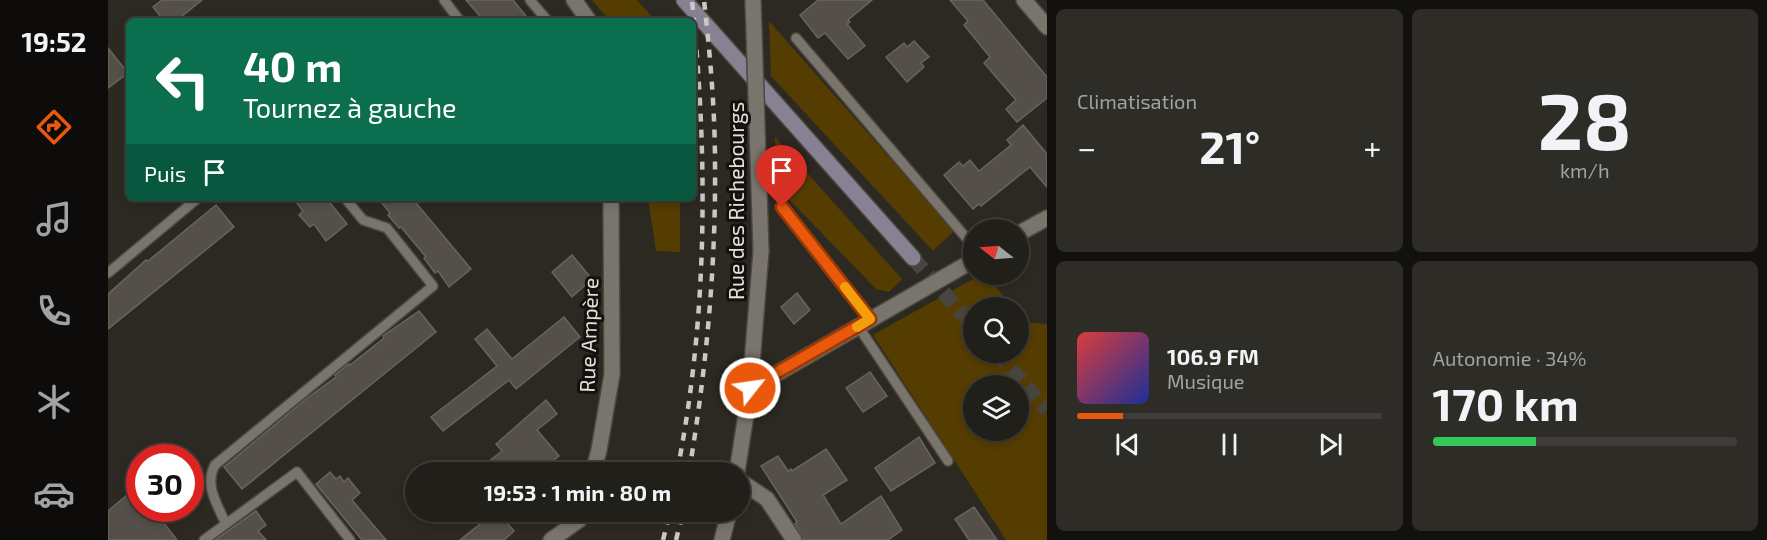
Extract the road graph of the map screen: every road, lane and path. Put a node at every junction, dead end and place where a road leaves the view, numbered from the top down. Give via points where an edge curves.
1 (444, 0) edge
2 (530, 0) edge
3 (574, 0) edge
4 (684, 0) edge
5 (753, 0) edge
6 (1024, 0) edge
7 (458, 18) edge
8 (545, 18) edge
9 (587, 18) edge
10 (1047, 27) edge
11 (796, 38) dead end
12 (194, 201) edge
13 (347, 201) edge
14 (611, 201) edge
15 (782, 207) dead end
16 (1047, 218) edge
17 (1029, 228) edge
18 (963, 234) edge
19 (913, 258) tunnel mouth
20 (963, 266) edge
21 (108, 273) edge
22 (864, 323) junction
23 (750, 388) junction
24 (948, 461) dead end
25 (596, 462) edge
26 (739, 462) edge
27 (750, 488) edge
28 (573, 522) edge
29 (726, 522) edge
30 (226, 524) junction
31 (204, 540) edge
32 (350, 540) edge
33 (551, 540) edge
34 (722, 540) edge
35 (794, 540) edge

1 - 7 lane
2 - 8 lane
3 - 9 street
4 - 19 main road
5 - 23 street, Rue des Richebourgs, bridge via 761,251
6 - 10 street
11 - 18 lane
12 - 21 lane
13 - 30 lane via 363,220 387,228 433,286 215,465 210,482
14 - 25 street, Rue Ampère via 612,374
15 - 22 lane
16 - 17 street
20 - 22 street
22 - 23 street
22 - 24 lane
23 - 26 street, Rue des Richebourgs
27 - 35 street via 767,499
28 - 33 street
29 - 34 street
30 - 31 lane
30 - 32 lane via 297,472

